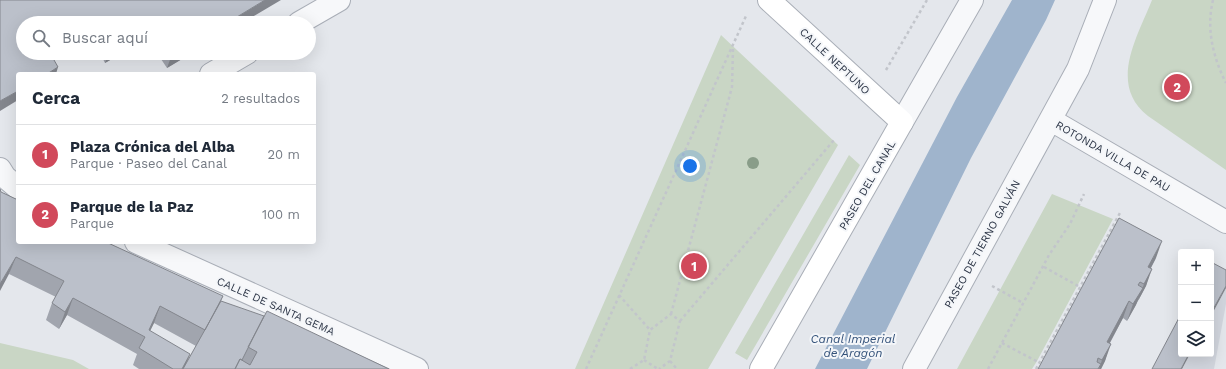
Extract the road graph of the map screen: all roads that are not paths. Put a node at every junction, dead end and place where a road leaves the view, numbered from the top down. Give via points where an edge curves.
1 (339, 0) edge
2 (769, 0) edge
3 (972, 0) edge
4 (1105, 0) edge
5 (311, 16) edge
6 (235, 60) edge
7 (214, 72) edge
8 (1051, 120) junction
9 (902, 122) junction
10 (0, 169) edge
11 (16, 186) edge
12 (1226, 222) edge
13 (140, 244) edge
14 (417, 369) edge
15 (760, 369) edge
16 (914, 369) edge

1 - 5 street
2 - 9 main road, CALLE NEPTUNO
3 - 9 street, PASEO DEL CANAL
4 - 8 street, ROTONDA VILLA DE PAU via 1078,69
6 - 7 street
8 - 12 street, ROTONDA VILLA DE PAU
8 - 16 street, PASEO DE TIERNO GALVÁN
9 - 15 main road, PASEO DEL CANAL
10 - 11 street
13 - 14 street, CALLE DE SANTA GEMA

